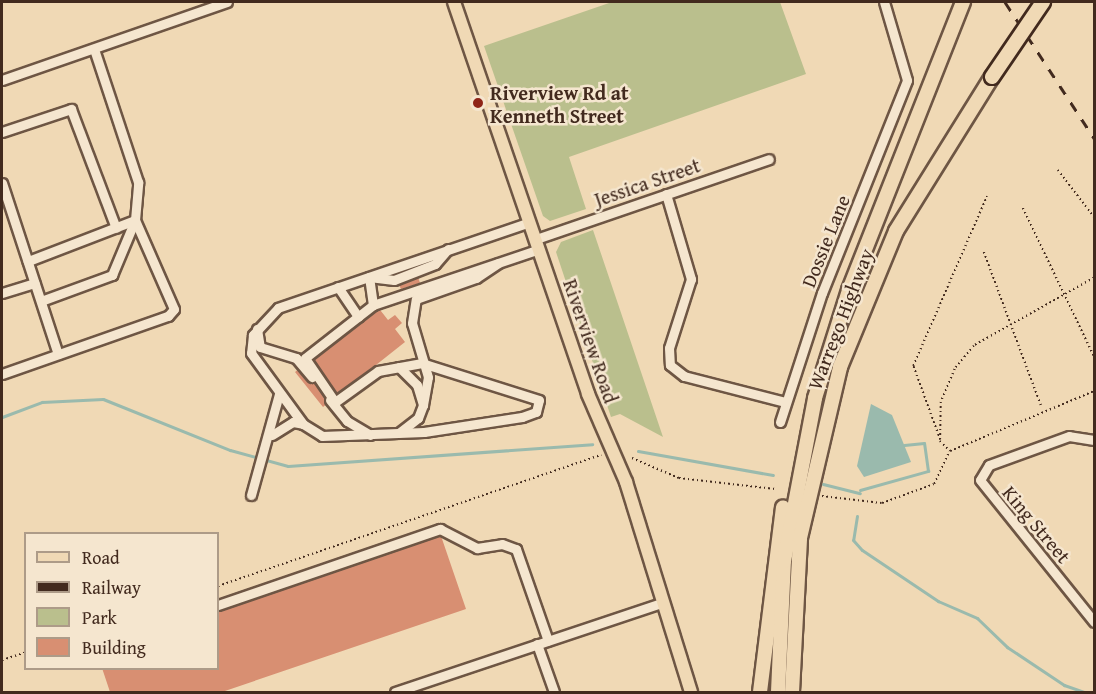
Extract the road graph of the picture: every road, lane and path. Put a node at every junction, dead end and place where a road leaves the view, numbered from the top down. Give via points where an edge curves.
1 (227, 2) edge
2 (454, 2) edge
3 (884, 2) edge
4 (1043, 2) edge
5 (961, 8) edge
6 (94, 49) junction
7 (2, 80) edge
8 (2, 132) edge
9 (769, 159) dead end
10 (1058, 170) dead end
11 (2, 183) edge
12 (666, 194) junction
13 (987, 196) dead end
14 (1023, 208) dead end
15 (1095, 217) edge
16 (135, 220) junction
17 (530, 222) junction
18 (116, 228) junction
19 (538, 244) junction
20 (984, 252) dead end
21 (28, 261) junction
22 (500, 261) junction
23 (369, 277) junction
24 (1095, 278) edge
25 (35, 283) junction
26 (338, 287) junction
27 (2, 293) edge
28 (1065, 295) junction
29 (41, 301) junction
30 (373, 305) junction
31 (358, 317) junction
32 (1011, 325) junction
33 (258, 327) junction
34 (58, 354) junction
35 (1095, 356) edge
36 (426, 364) junction
37 (399, 367) junction
38 (2, 374) edge
39 (1095, 392) edge
40 (279, 394) junction
41 (785, 402) junction
42 (423, 405) junction
43 (1043, 410) junction
44 (780, 422) dead end
45 (303, 424) junction
46 (397, 433) junction
47 (272, 435) junction
48 (370, 435) junction
49 (1093, 439) edge
50 (940, 441) junction
51 (950, 452) junction
52 (602, 455) dead end
53 (632, 458) dead end
54 (798, 470) junction
55 (775, 489) dead end
56 (250, 495) dead end
57 (814, 495) dead end
58 (219, 586) edge
59 (661, 603) junction
60 (219, 605) edge
61 (1095, 622) edge
62 (548, 641) junction
63 (537, 644) junction
64 (24, 652) edge
65 (2, 660) edge
66 (395, 693) edge
67 (554, 693) edge
68 (691, 693) edge
69 (760, 693) edge
70 (778, 693) edge
71 (792, 693) edge

1 - 6 street
2 - 17 main road, Riverview Road
3 - 41 street, Dossie Lane via 907,76
4 - 71 highway, Warrego Highway, bridge via 896,231 840,367 800,538
5 - 54 highway, Warrego Highway via 849,290
6 - 7 street
6 - 16 street via 138,182
8 - 18 street via 71,109
9 - 12 street, Jessica Street
10 - 15 path
11 - 21 street
12 - 19 street, Jessica Street
12 - 41 street via 691,279 669,348 670,365 684,376
13 - 50 path via 913,366
14 - 28 path
16 - 18 street
16 - 29 street via 112,275
16 - 34 street via 162,276 172,313
17 - 19 main road, Riverview Road
17 - 23 street
18 - 21 street
19 - 22 street, Jessica Street
19 - 59 main road, Riverview Road via 595,413 628,490
20 - 32 path
21 - 25 street
22 - 30 street, Jessica Street
22 - 36 street via 476,278 416,299 412,323
23 - 26 street
23 - 30 street
24 - 28 path
25 - 27 street
25 - 29 street
26 - 31 street
26 - 33 street via 278,308
28 - 32 path
28 - 35 path
29 - 34 street
30 - 31 street, Jessica Street
31 - 37 street, Jessica Street via 305,358 335,402 378,371
32 - 43 path
32 - 50 path via 974,346 955,369 941,402
33 - 40 street via 251,353
33 - 48 street via 260,347 296,358 347,421
34 - 38 street
36 - 37 street
36 - 42 street
36 - 46 street via 538,400 536,412
37 - 42 street via 417,384
39 - 43 path
40 - 45 street
40 - 47 street
41 - 44 street, Dossie Lane
42 - 46 street via 413,425
43 - 51 path
45 - 47 street via 293,422
45 - 48 street via 322,436
46 - 48 street
47 - 56 street
49 - 61 street, King Street via 1069,436 989,465 980,474 984,489
50 - 51 path
51 - 57 path via 934,484 882,503
52 - 58 path
53 - 55 path via 679,478
54 - 69 highway via 787,482
54 - 70 highway, Warrego Highway via 781,597
59 - 62 street
59 - 68 main road, Riverview Road
60 - 62 street via 440,529 477,548 502,544 516,549
62 - 63 street
63 - 66 street
63 - 67 street
64 - 65 path

